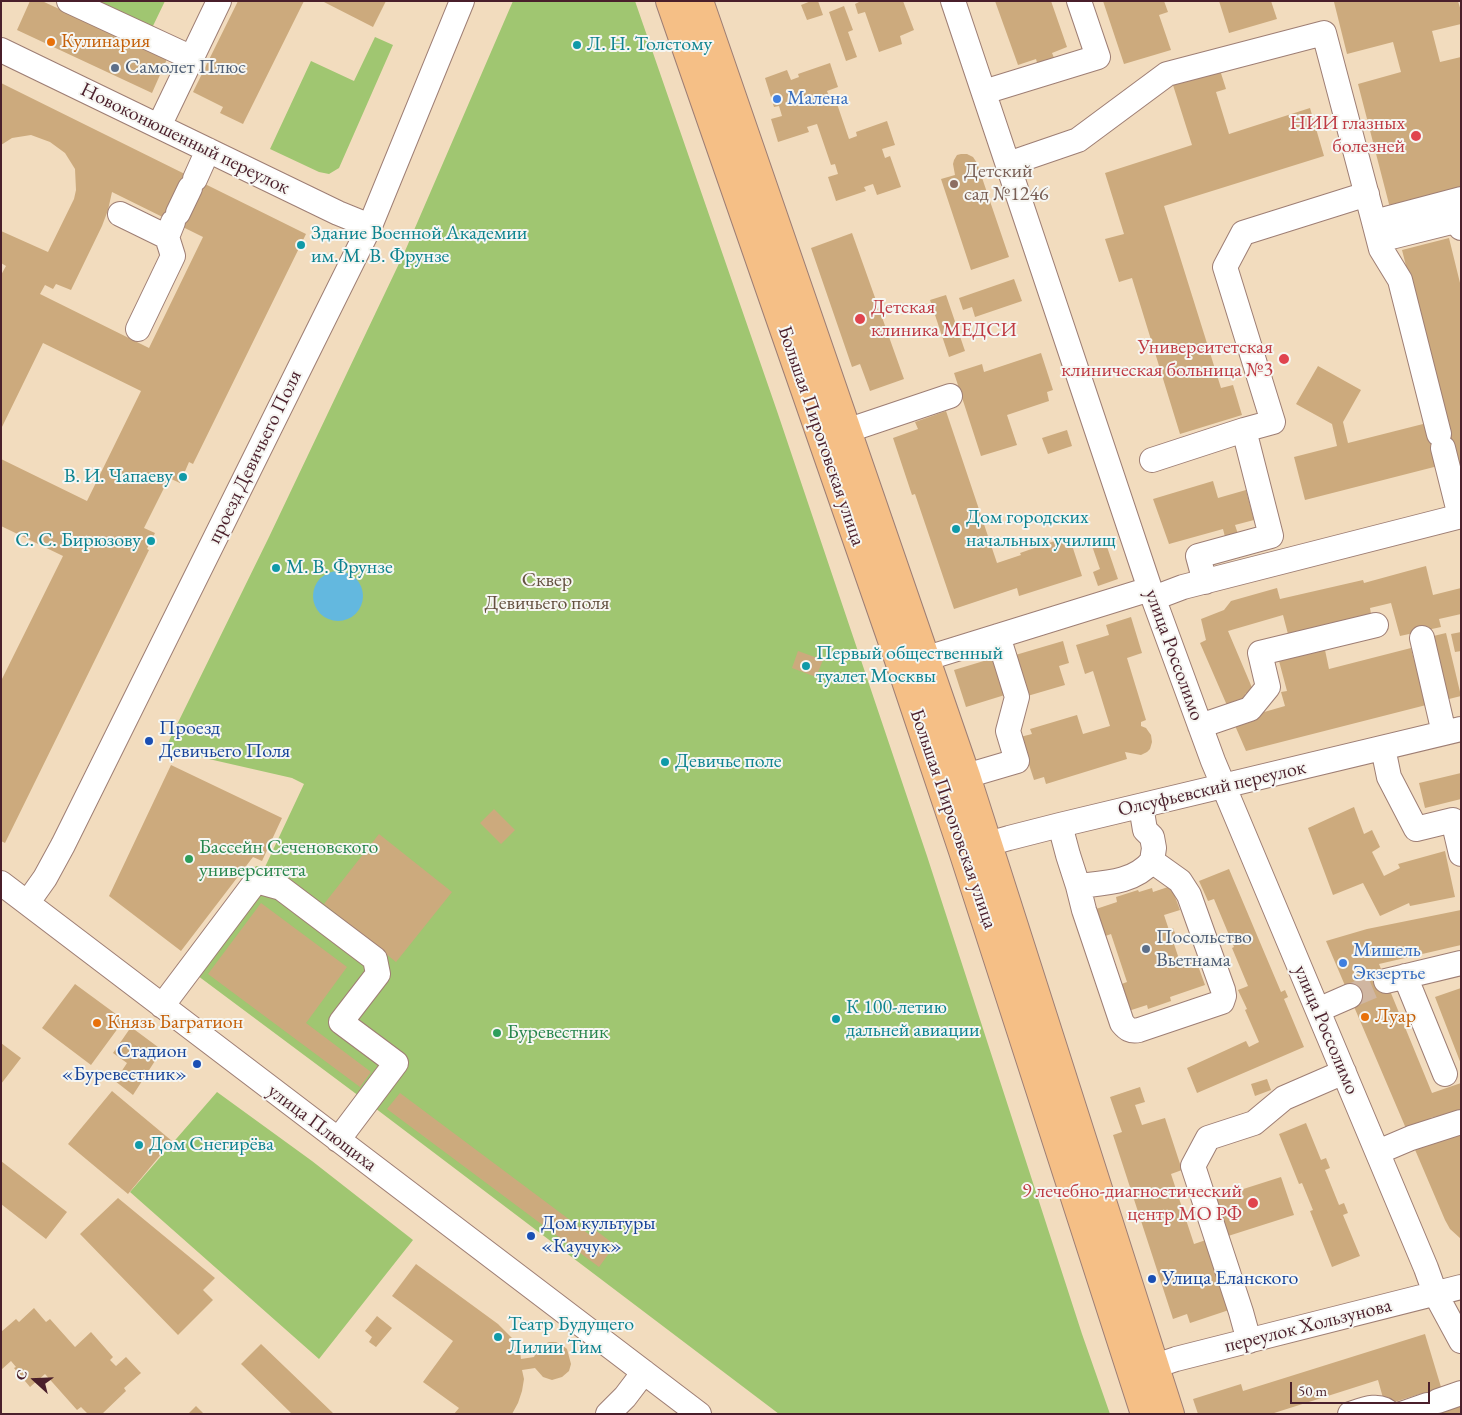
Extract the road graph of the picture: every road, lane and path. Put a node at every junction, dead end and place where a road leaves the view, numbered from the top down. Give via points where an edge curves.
1 (69, 1) edge
2 (219, 1) edge
3 (462, 1) edge
4 (670, 1) edge
5 (699, 1) edge
6 (953, 1) edge
7 (1079, 1) edge
8 (1, 50) edge
9 (192, 58) junction
10 (984, 92) junction
11 (159, 126) junction
12 (208, 150) junction
13 (1008, 164) junction
14 (1367, 194) junction
15 (1461, 199) edge
16 (120, 214) dead end
17 (173, 224) junction
18 (370, 226) junction
19 (1461, 228) edge
20 (1376, 231) junction
21 (138, 329) dead end
22 (950, 396) dead end
23 (1244, 430) junction
24 (846, 431) junction
25 (1152, 460) dead end
26 (1460, 516) edge
27 (1205, 582) junction
28 (1152, 594) junction
29 (1376, 625) dead end
30 (998, 636) junction
31 (1422, 638) dead end
32 (913, 662) junction
33 (1200, 726) junction
34 (1452, 731) edge
35 (1383, 748) junction
36 (966, 776) junction
37 (1223, 786) junction
38 (1140, 806) junction
39 (1060, 825) junction
40 (976, 847) junction
41 (1461, 854) edge
42 (1152, 861) junction
43 (1, 883) edge
44 (1078, 886) junction
45 (28, 902) junction
46 (1461, 964) edge
47 (1350, 996) tunnel mouth
48 (162, 1006) junction
49 (1318, 1010) junction
50 (1344, 1072) junction
51 (1445, 1074) dead end
52 (1461, 1122) edge
53 (338, 1140) junction
54 (1378, 1152) junction
55 (1461, 1288) edge
56 (1435, 1293) junction
57 (1249, 1341) junction
58 (1461, 1341) edge
59 (1144, 1370) junction
60 (644, 1372) junction
61 (1461, 1393) edge
62 (608, 1414) edge
63 (699, 1414) edge
64 (1145, 1414) edge
65 (1170, 1414) edge
66 (1350, 1414) edge
67 (1390, 1414) edge
68 (1401, 1414) edge

1 - 9 street
2 - 9 street
3 - 18 street, проезд Девичьего Поля
4 - 32 main road, Большая Пироговская улица
5 - 24 main road, Большая Пироговская улица
6 - 10 street, улица Россолимо
7 - 10 street via 1098,57
8 - 11 street, Новоконюшенный переулок
9 - 11 street
10 - 13 street, улица Россолимо
11 - 12 street, Новоконюшенный переулок
12 - 17 street
12 - 18 street, Новоконюшенный переулок
13 - 14 street via 1078,140 1167,74 1324,32
13 - 28 street, улица Россолимо
14 - 20 street
14 - 23 street via 1243,233 1225,267 1273,422
15 - 20 street
16 - 17 street
17 - 21 street via 173,256
18 - 45 street, проезд Девичьего Поля via 63,845
19 - 20 street via 1459,220
20 - 26 street via 1381,249 1400,280
22 - 24 street
23 - 25 street
23 - 27 street via 1271,536 1198,556
24 - 32 main road, Большая Пироговская улица
26 - 27 street
27 - 28 street
28 - 30 street via 1127,597
28 - 33 street, улица Россолимо
29 - 33 street via 1260,653 1268,686 1250,708
30 - 32 street
30 - 36 street via 1017,697 1008,732 1018,761
31 - 34 street
32 - 36 main road, Большая Пироговская улица
32 - 40 main road, Большая Пироговская улица
33 - 37 street, улица Россолимо
34 - 35 street, Олсуфьевский переулок
35 - 37 street, Олсуфьевский переулок
35 - 41 street via 1389,777 1416,829 1453,820
36 - 40 main road, Большая Пироговская улица
37 - 38 street, Олсуфьевский переулок
37 - 49 street, улица Россолимо
38 - 39 street, Олсуфьевский переулок
38 - 42 street via 1145,830 1152,836
39 - 40 street, Олсуфьевский переулок
39 - 44 street
40 - 59 main road, Большая Пироговская улица
42 - 44 street via 1137,874 1117,881
42 - 44 street via 1185,886 1223,990 1224,1012 1133,1031 1126,1028
43 - 45 street, улица Плющиха
45 - 48 street, улица Плющиха
46 - 51 street via 1396,978
47 - 49 street
48 - 53 street, улица Плющиха
48 - 53 street via 256,881 281,888 376,959 378,974 341,1022 396,1063
49 - 50 street, улица Россолимо
50 - 54 street, улица Россолимо
50 - 57 street via 1284,1098 1254,1123 1208,1138 1194,1166
52 - 54 street
53 - 60 street, улица Плющиха
54 - 56 street, улица Россолимо
55 - 56 street, переулок Хользунова
56 - 57 street, переулок Хользунова
56 - 58 street, улица Россолимо
57 - 59 street, переулок Хользунова
59 - 64 main road, Большая Пироговская улица
59 - 65 main road, Большая Пироговская улица
60 - 62 street
60 - 63 street
61 - 68 street
66 - 67 street via 1378,1408

